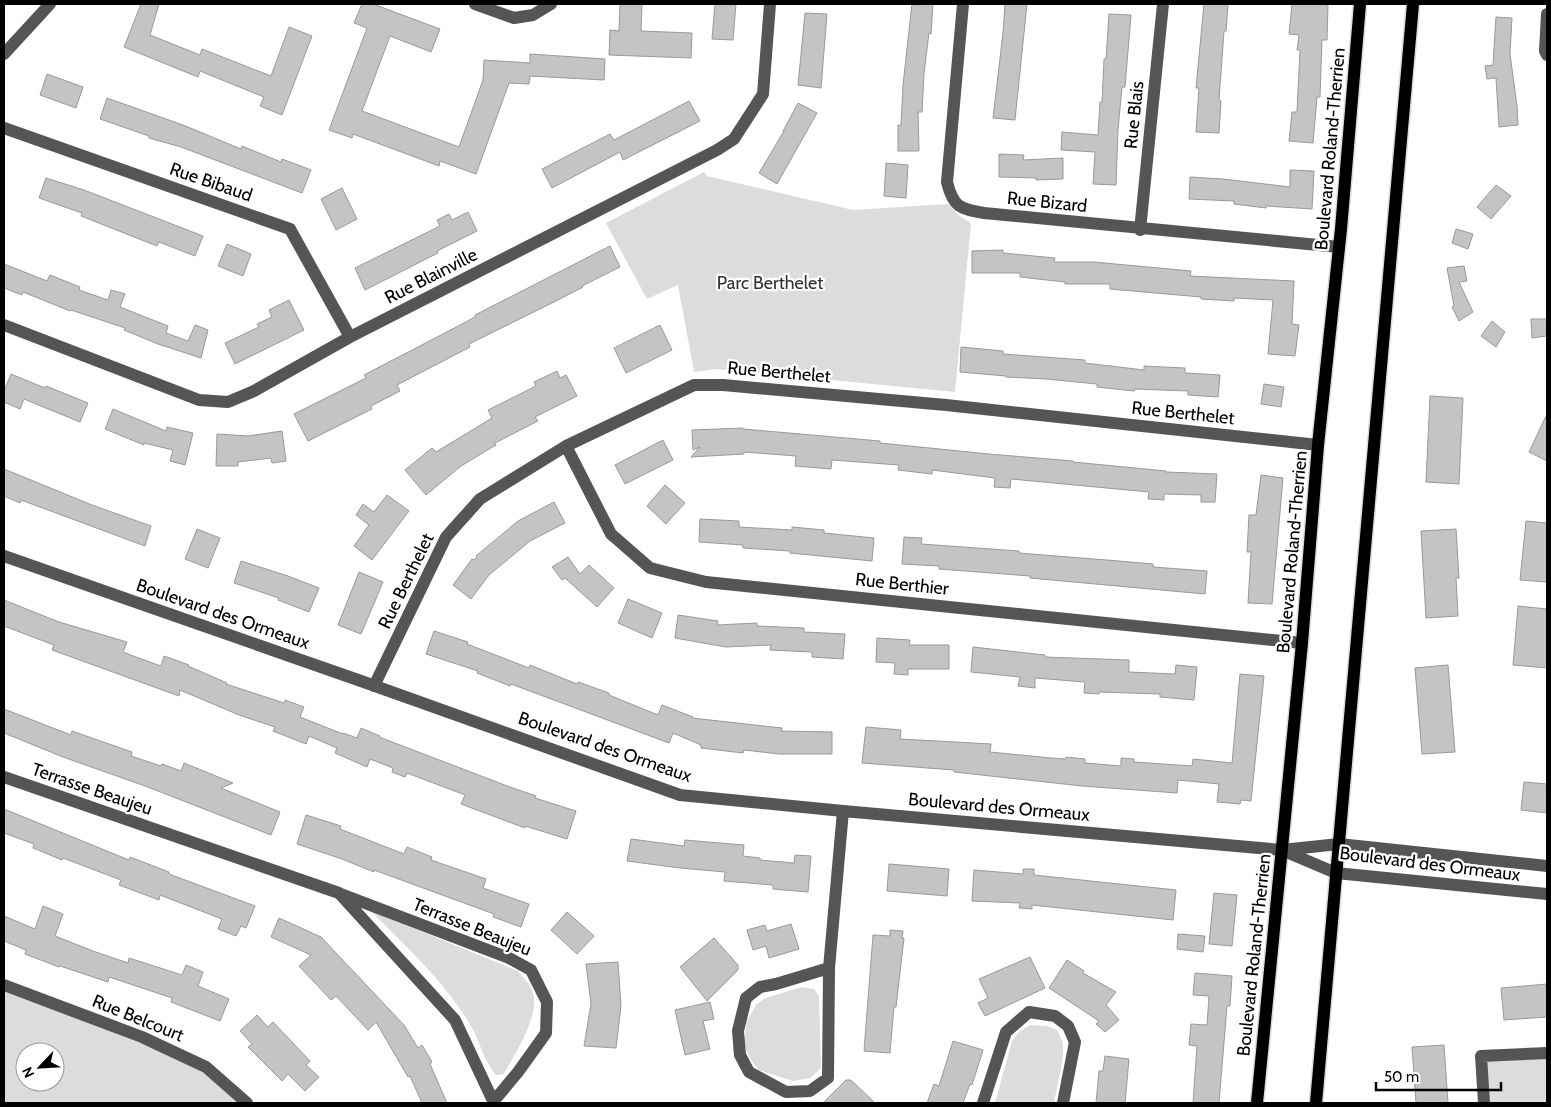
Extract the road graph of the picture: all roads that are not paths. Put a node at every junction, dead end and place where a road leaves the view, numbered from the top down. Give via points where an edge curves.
1 (50, 4) edge
2 (475, 4) edge
3 (551, 4) edge
4 (770, 4) edge
5 (963, 4) edge
6 (1163, 4) edge
7 (1360, 4) edge
8 (1413, 4) edge
9 (1547, 14) edge
10 (4, 54) edge
11 (1547, 55) edge
12 (4, 128) edge
13 (1140, 230) junction
14 (1339, 247) junction
15 (4, 325) edge
16 (350, 337) junction
17 (1318, 445) junction
18 (566, 446) junction
19 (4, 556) edge
20 (1302, 643) junction
21 (374, 686) junction
22 (4, 777) edge
23 (843, 811) junction
24 (1339, 844) junction
25 (1282, 850) junction
26 (1547, 866) edge
27 (1336, 873) junction
28 (339, 893) junction
29 (1547, 894) edge
30 (829, 968) junction
31 (4, 985) edge
32 (1547, 1053) edge
33 (247, 1103) edge
34 (494, 1103) edge
35 (983, 1103) edge
36 (1063, 1103) edge
37 (1257, 1103) edge
38 (1316, 1103) edge
39 (1484, 1103) edge

1 - 10 street
2 - 3 street via 514,18 533,14
4 - 16 street, Rue Blainville via 763,94 734,139
5 - 13 street, Rue Bizard via 947,182 955,204 984,214
6 - 13 street, Rue Blais
7 - 14 main road, Boulevard Roland-Therrien
8 - 24 main road
9 - 11 street
12 - 16 street, Rue Bibaud via 290,229
13 - 14 street, Rue Bizard
14 - 17 main road, Boulevard Roland-Therrien
15 - 16 street, Rue Blainville via 199,400 228,402 254,391
17 - 18 street, Rue Berthelet via 946,405 694,385
17 - 20 main road, Boulevard Roland-Therrien
18 - 20 street, Rue Berthier via 611,534 650,568 706,582
18 - 21 street, Rue Berthelet via 480,498 446,537
19 - 21 street, Boulevard des Ormeaux
20 - 25 main road, Boulevard Roland-Therrien
21 - 23 street, Boulevard des Ormeaux via 680,795
22 - 28 street, Terrasse Beaujeu
23 - 25 street, Boulevard des Ormeaux
23 - 30 street
24 - 25 street, Boulevard des Ormeaux
24 - 26 street, Boulevard des Ormeaux
24 - 27 main road
25 - 27 street, Boulevard des Ormeaux
25 - 37 main road, Boulevard Roland-Therrien
27 - 29 street, Boulevard des Ormeaux
27 - 38 main road
28 - 34 street, Terrasse Beaujeu via 455,1020
28 - 34 street, Terrasse Beaujeu via 509,958 532,970 547,1002 546,1033
30 - 30 street via 828,1078 810,1091 786,1092 749,1072 740,1055 738,1031 746,998 760,987
31 - 33 street, Rue Belcourt via 142,1036 206,1066
32 - 39 street via 1480,1056
35 - 36 street via 1006,1032 1030,1012 1055,1016 1068,1026 1075,1042

